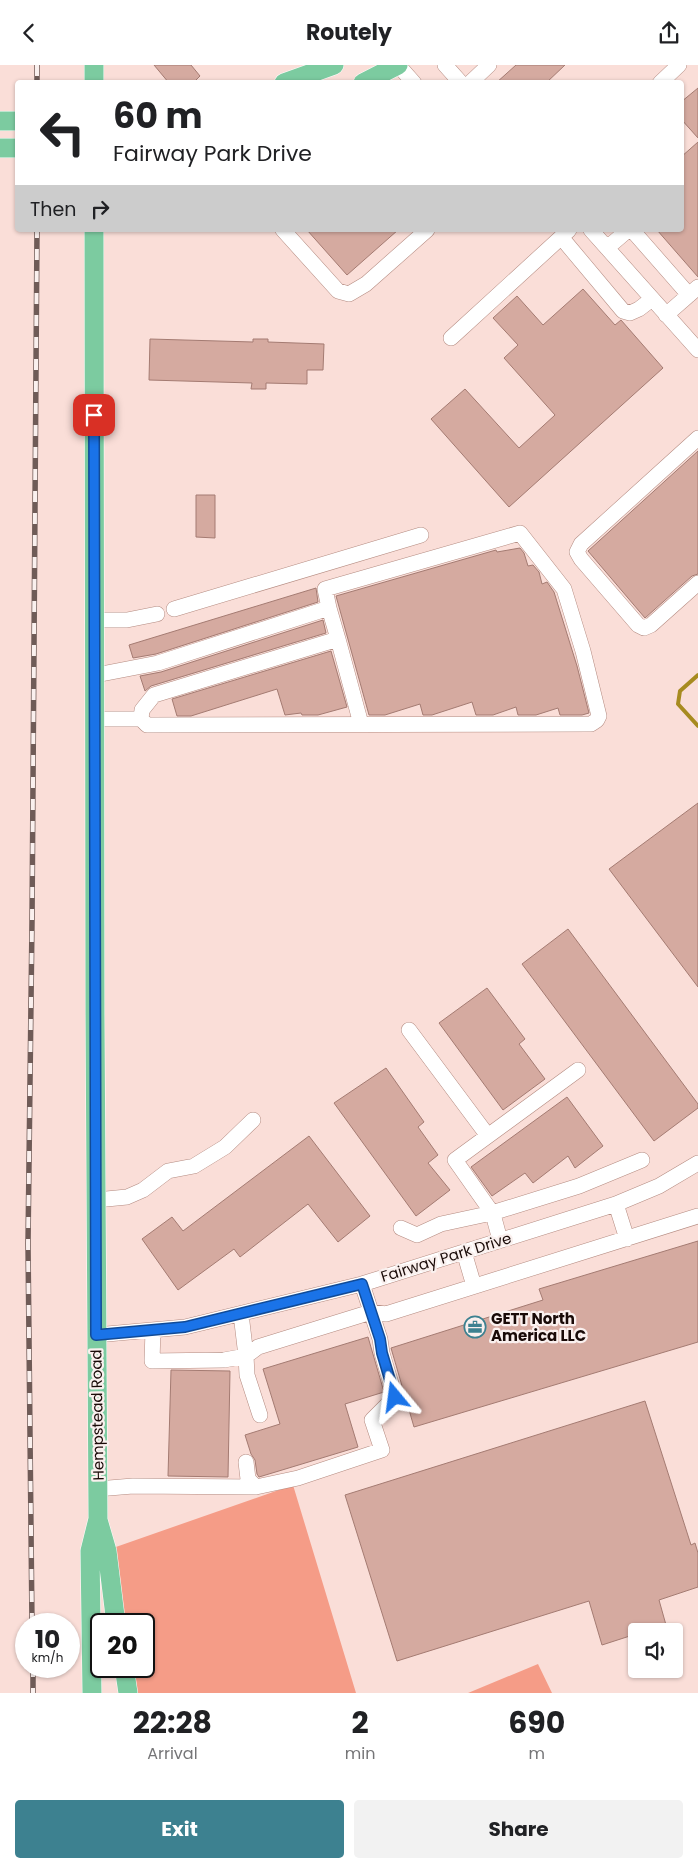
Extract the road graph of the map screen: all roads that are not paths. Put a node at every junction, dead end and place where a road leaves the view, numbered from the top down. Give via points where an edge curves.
1 (94, 65) edge
2 (334, 65) edge
3 (398, 65) edge
4 (446, 65) edge
5 (489, 65) edge
6 (679, 65) edge
7 (303, 71) edge
8 (94, 80) edge
9 (289, 80) edge
10 (369, 80) edge
11 (411, 80) edge
12 (458, 80) edge
13 (473, 80) edge
14 (663, 80) edge
15 (0, 121) edge
16 (15, 121) edge
17 (0, 148) edge
18 (15, 148) edge
19 (94, 232) edge
20 (285, 232) edge
21 (425, 232) edge
22 (593, 232) edge
23 (626, 232) edge
24 (634, 232) edge
25 (565, 234) edge
26 (607, 249) junction
27 (693, 291) edge
28 (652, 299) junction
29 (666, 315) junction
30 (451, 338) dead end
31 (695, 342) edge
32 (698, 438) edge
33 (421, 535) dead end
34 (698, 583) edge
35 (330, 608) junction
36 (174, 609) dead end
37 (157, 614) dead end
38 (96, 620) junction
39 (338, 639) junction
40 (96, 675) junction
41 (96, 719) junction
42 (141, 719) junction
43 (361, 724) junction
44 (408, 1030) dead end
45 (578, 1070) dead end
46 (253, 1119) dead end
47 (488, 1136) junction
48 (642, 1160) dead end
49 (698, 1163) edge
50 (96, 1200) junction
51 (616, 1204) junction
52 (492, 1213) junction
53 (698, 1217) edge
54 (401, 1228) dead end
55 (627, 1239) junction
56 (500, 1241) junction
57 (464, 1252) junction
58 (362, 1284) junction
59 (474, 1286) junction
60 (371, 1312) junction
61 (241, 1313) junction
62 (153, 1330) junction
63 (96, 1335) junction
64 (246, 1356) junction
65 (260, 1415) dead end
66 (246, 1462) dead end
67 (256, 1487) junction
68 (97, 1489) junction
69 (98, 1519) junction
70 (115, 1613) edge
71 (126, 1678) edge
72 (92, 1693) edge
73 (128, 1693) edge

1 - 8 main road
2 - 7 main road
3 - 10 main road
3 - 11 street
4 - 12 street
5 - 13 street
6 - 14 street
7 - 9 main road
15 - 16 main road
17 - 18 main road
19 - 38 main road, Hempstead Road
20 - 21 street via 338,291 349,294 366,284
22 - 26 street
23 - 26 street
24 - 27 street
25 - 28 street via 623,311 630,313
25 - 30 street
26 - 28 street
27 - 29 street
28 - 29 street
29 - 31 street
32 - 34 street via 581,544 577,552 638,625 644,628 652,625
33 - 36 street
35 - 39 street
35 - 40 street via 158,663
35 - 43 street via 325,589 520,533 564,589 599,711 597,721 591,724
37 - 38 street via 127,620
38 - 40 main road, Hempstead Road
39 - 42 street via 154,695 142,710
39 - 43 street
40 - 41 main road, Hempstead Road
41 - 42 street
41 - 50 main road, Hempstead Road
42 - 43 street via 147,725
44 - 47 street
45 - 47 street
46 - 50 street via 225,1147 194,1165 168,1171 128,1197
47 - 52 street via 455,1160
48 - 52 street via 579,1186
49 - 51 street, Fairway Park Drive via 659,1186
50 - 63 main road, Hempstead Road
51 - 55 street
51 - 56 street, Fairway Park Drive
52 - 54 street via 440,1224 417,1235
52 - 56 street
53 - 55 street
55 - 59 street
56 - 57 street, Fairway Park Drive
57 - 58 street, Fairway Park Drive
57 - 59 street
58 - 60 street
58 - 61 street, Fairway Park Drive
59 - 60 street via 386,1314
60 - 64 street via 258,1347
60 - 67 street via 395,1397 372,1420 382,1450 298,1478
61 - 62 street, Fairway Park Drive via 185,1327
61 - 64 street
62 - 63 street, Fairway Park Drive
62 - 64 street via 152,1361 224,1361
63 - 68 main road, Hempstead Road
64 - 65 street via 247,1375
66 - 67 street via 248,1479
67 - 68 street via 133,1486
68 - 69 main road, Hempstead Road
69 - 70 main road, Hempstead Road via 107,1551
69 - 72 main road, Hempstead Road via 90,1551
71 - 73 main road

